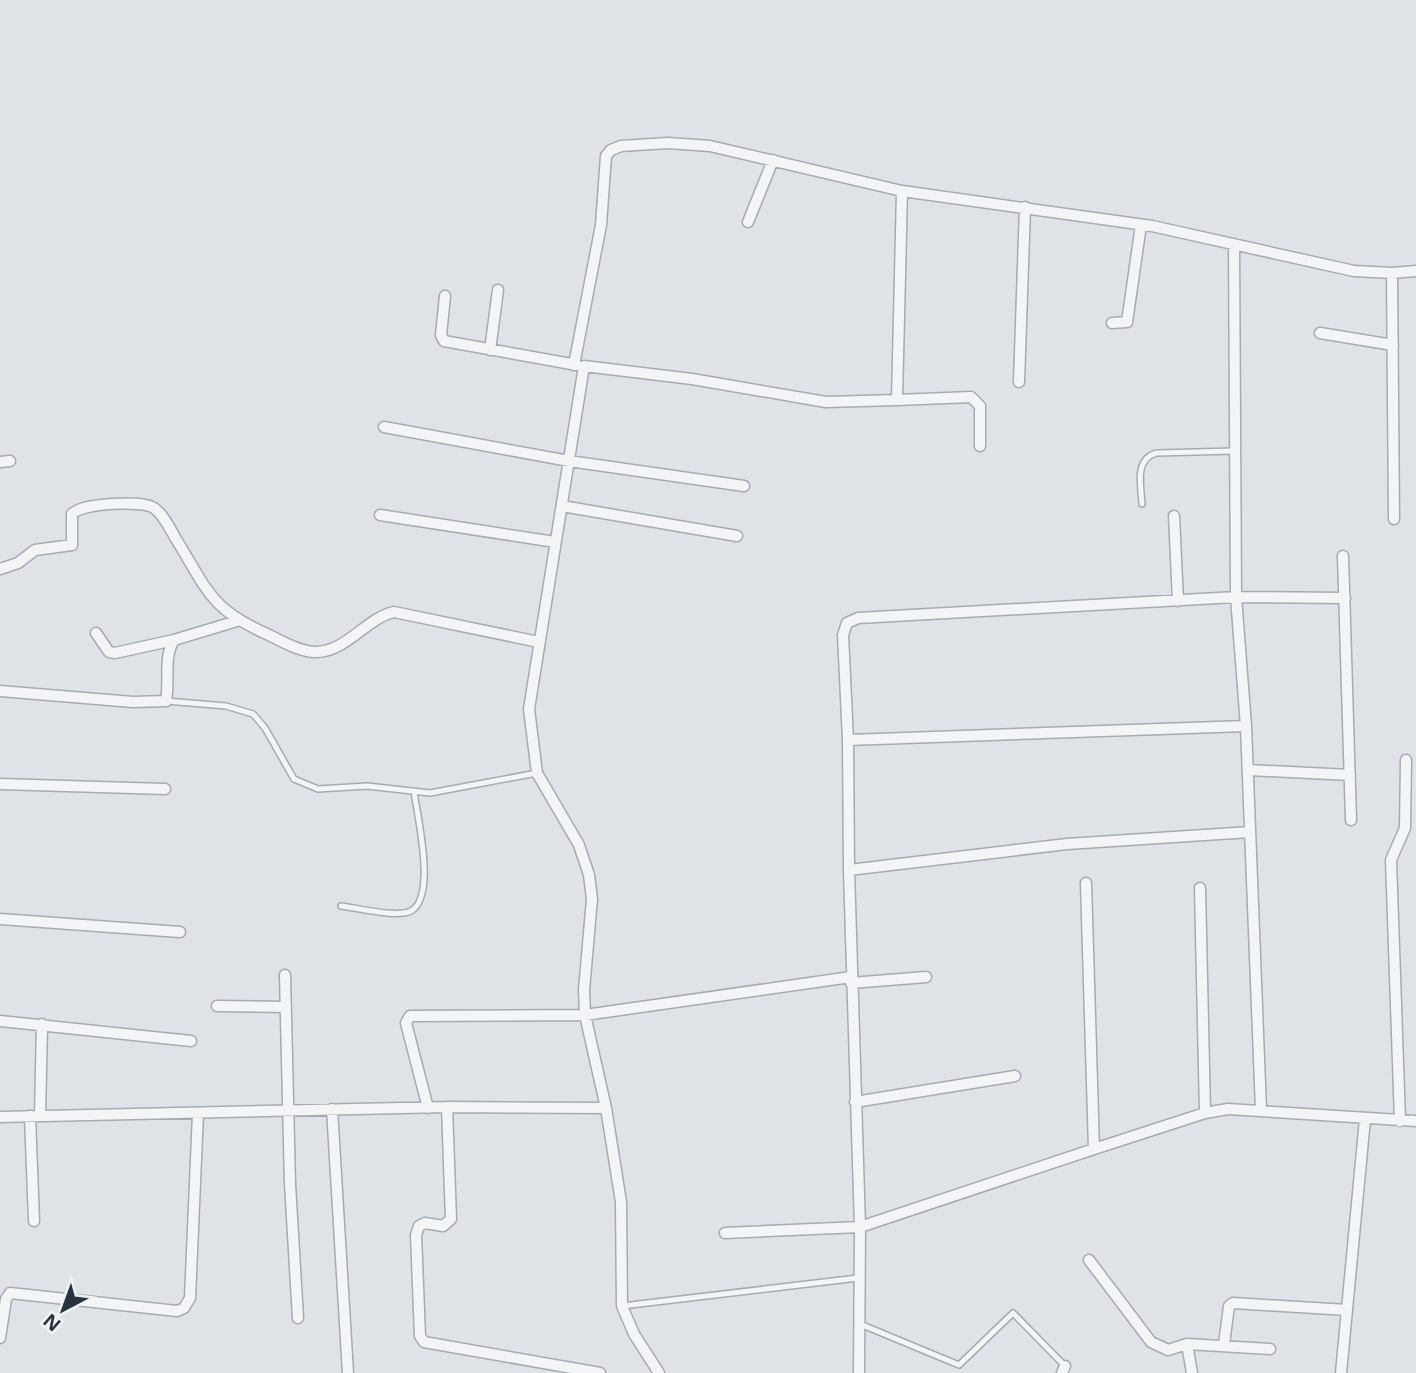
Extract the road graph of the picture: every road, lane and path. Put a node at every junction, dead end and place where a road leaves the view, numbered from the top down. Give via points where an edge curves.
1 (773, 160) junction
2 (902, 191) junction
3 (1026, 207) junction
4 (748, 222) dead end
5 (1141, 225) junction
6 (1234, 244) junction
7 (1416, 271) edge
8 (1392, 274) junction
9 (498, 290) dead end
10 (445, 296) dead end
11 (1112, 323) dead end
12 (1320, 332) dead end
13 (1392, 345) junction
14 (490, 350) junction
15 (579, 365) junction
16 (1019, 382) dead end
17 (898, 400) junction
18 (384, 427) dead end
19 (980, 446) dead end
20 (1235, 451) junction
21 (569, 461) junction
22 (744, 486) dead end
23 (1142, 504) dead end
24 (562, 506) junction
25 (380, 515) dead end
26 (1174, 516) dead end
27 (1394, 519) dead end
28 (737, 536) dead end
29 (555, 541) junction
30 (1343, 556) dead end
31 (0, 569) edge
32 (1236, 597) junction
33 (1345, 598) junction
34 (1178, 601) junction
35 (237, 621) junction
36 (96, 633) dead end
37 (174, 640) junction
38 (539, 642) junction
39 (0, 691) edge
40 (166, 701) junction
41 (1246, 726) junction
42 (848, 740) junction
43 (1406, 760) dead end
44 (1249, 770) junction
45 (537, 773) junction
46 (1350, 775) junction
47 (0, 784) edge
48 (165, 789) dead end
49 (414, 791) junction
50 (1351, 820) dead end
51 (1250, 832) junction
52 (849, 870) junction
53 (1086, 883) dead end
54 (1200, 888) dead end
55 (341, 906) dead end
56 (0, 919) edge
57 (180, 932) dead end
58 (285, 975) dead end
59 (926, 977) dead end
60 (851, 980) junction
61 (217, 1006) dead end
62 (285, 1007) junction
63 (585, 1015) junction
64 (0, 1021) edge
65 (42, 1024) junction
66 (191, 1041) dead end
67 (1016, 1076) dead end
68 (855, 1102) junction
69 (447, 1107) junction
70 (428, 1108) junction
71 (606, 1108) junction
72 (332, 1109) junction
73 (1261, 1110) junction
74 (287, 1111) junction
75 (198, 1113) junction
76 (1205, 1113) junction
77 (35, 1116) junction
78 (0, 1117) edge
79 (1365, 1119) junction
80 (1400, 1121) junction
81 (1416, 1121) edge
82 (1094, 1149) junction
83 (34, 1221) dead end
84 (860, 1227) junction
85 (725, 1233) dead end
86 (1089, 1260) dead end
87 (859, 1278) junction
88 (622, 1306) junction
89 (1347, 1310) junction
90 (299, 1318) dead end
91 (860, 1324) junction
92 (0, 1338) edge
93 (1187, 1344) junction
94 (1224, 1344) junction
95 (1270, 1349) dead end
96 (1064, 1370) edge
97 (348, 1373) edge
98 (600, 1373) edge
99 (659, 1373) edge
100 (859, 1373) edge
101 (1192, 1373) edge
102 (1341, 1373) edge

1 - 2 street
1 - 4 street
1 - 15 street via 710,146 668,143 611,150 603,175 601,225
2 - 3 street
2 - 17 street
3 - 5 street
3 - 16 street
5 - 6 street
5 - 11 street via 1127,322
6 - 8 street via 1354,271
6 - 20 street
7 - 8 street
8 - 13 street
9 - 14 street
10 - 14 street via 442,340
12 - 13 street
13 - 27 street
14 - 15 street
15 - 17 street via 826,402
15 - 21 street
17 - 19 street via 971,397 980,406
18 - 21 street
20 - 23 lane via 1146,456 1140,464
20 - 32 street
21 - 22 street
21 - 24 street
24 - 28 street
24 - 29 street
25 - 29 street
26 - 34 street
29 - 38 street
30 - 33 street
31 - 35 street via 35,550 72,545 76,509 95,505 153,507 200,582
32 - 33 street
32 - 34 street
32 - 41 street
33 - 46 street
34 - 42 street via 858,618 847,623 843,635
35 - 37 street
35 - 38 street via 313,652 335,647 394,612
36 - 37 street via 109,652 115,653
37 - 40 street via 167,655
38 - 45 street via 529,709
39 - 40 street
40 - 49 lane via 253,713 287,770 306,785 332,790 367,786
41 - 42 street
41 - 44 street
42 - 52 street
43 - 80 street via 1405,828 1391,860
44 - 46 street
44 - 51 street
45 - 49 lane via 430,793
45 - 63 street via 575,836 589,875 592,899
46 - 50 street
47 - 48 street
49 - 55 lane via 424,868 425,892 419,902 412,911 398,913
51 - 52 street via 1067,844
51 - 73 street
52 - 60 street
53 - 82 street
54 - 76 street
56 - 57 street
58 - 62 street
59 - 60 street
60 - 63 street
60 - 68 street
61 - 62 street
62 - 74 street
63 - 70 street via 410,1016 406,1023
63 - 71 street
64 - 65 street
65 - 66 street
65 - 77 street
67 - 68 street
68 - 84 street
69 - 70 street
69 - 71 street
69 - 98 street via 451,1219 443,1226 425,1223 416,1235 424,1342
70 - 72 street
71 - 88 street via 621,1202
72 - 74 street
72 - 97 street
73 - 76 street
73 - 79 street
74 - 75 street
74 - 90 street
75 - 77 street
75 - 92 street via 190,1298 184,1308 177,1311 10,1293
76 - 82 street
77 - 78 street
77 - 83 street
79 - 80 street
79 - 89 street
80 - 81 street
82 - 84 street
84 - 85 street
84 - 87 street
86 - 93 street via 1151,1342 1168,1350
87 - 88 lane
87 - 91 street
88 - 99 street
89 - 94 street via 1233,1303
89 - 102 street
91 - 96 lane via 959,1365 1013,1313
91 - 100 street
93 - 94 street
93 - 101 street
94 - 95 street

